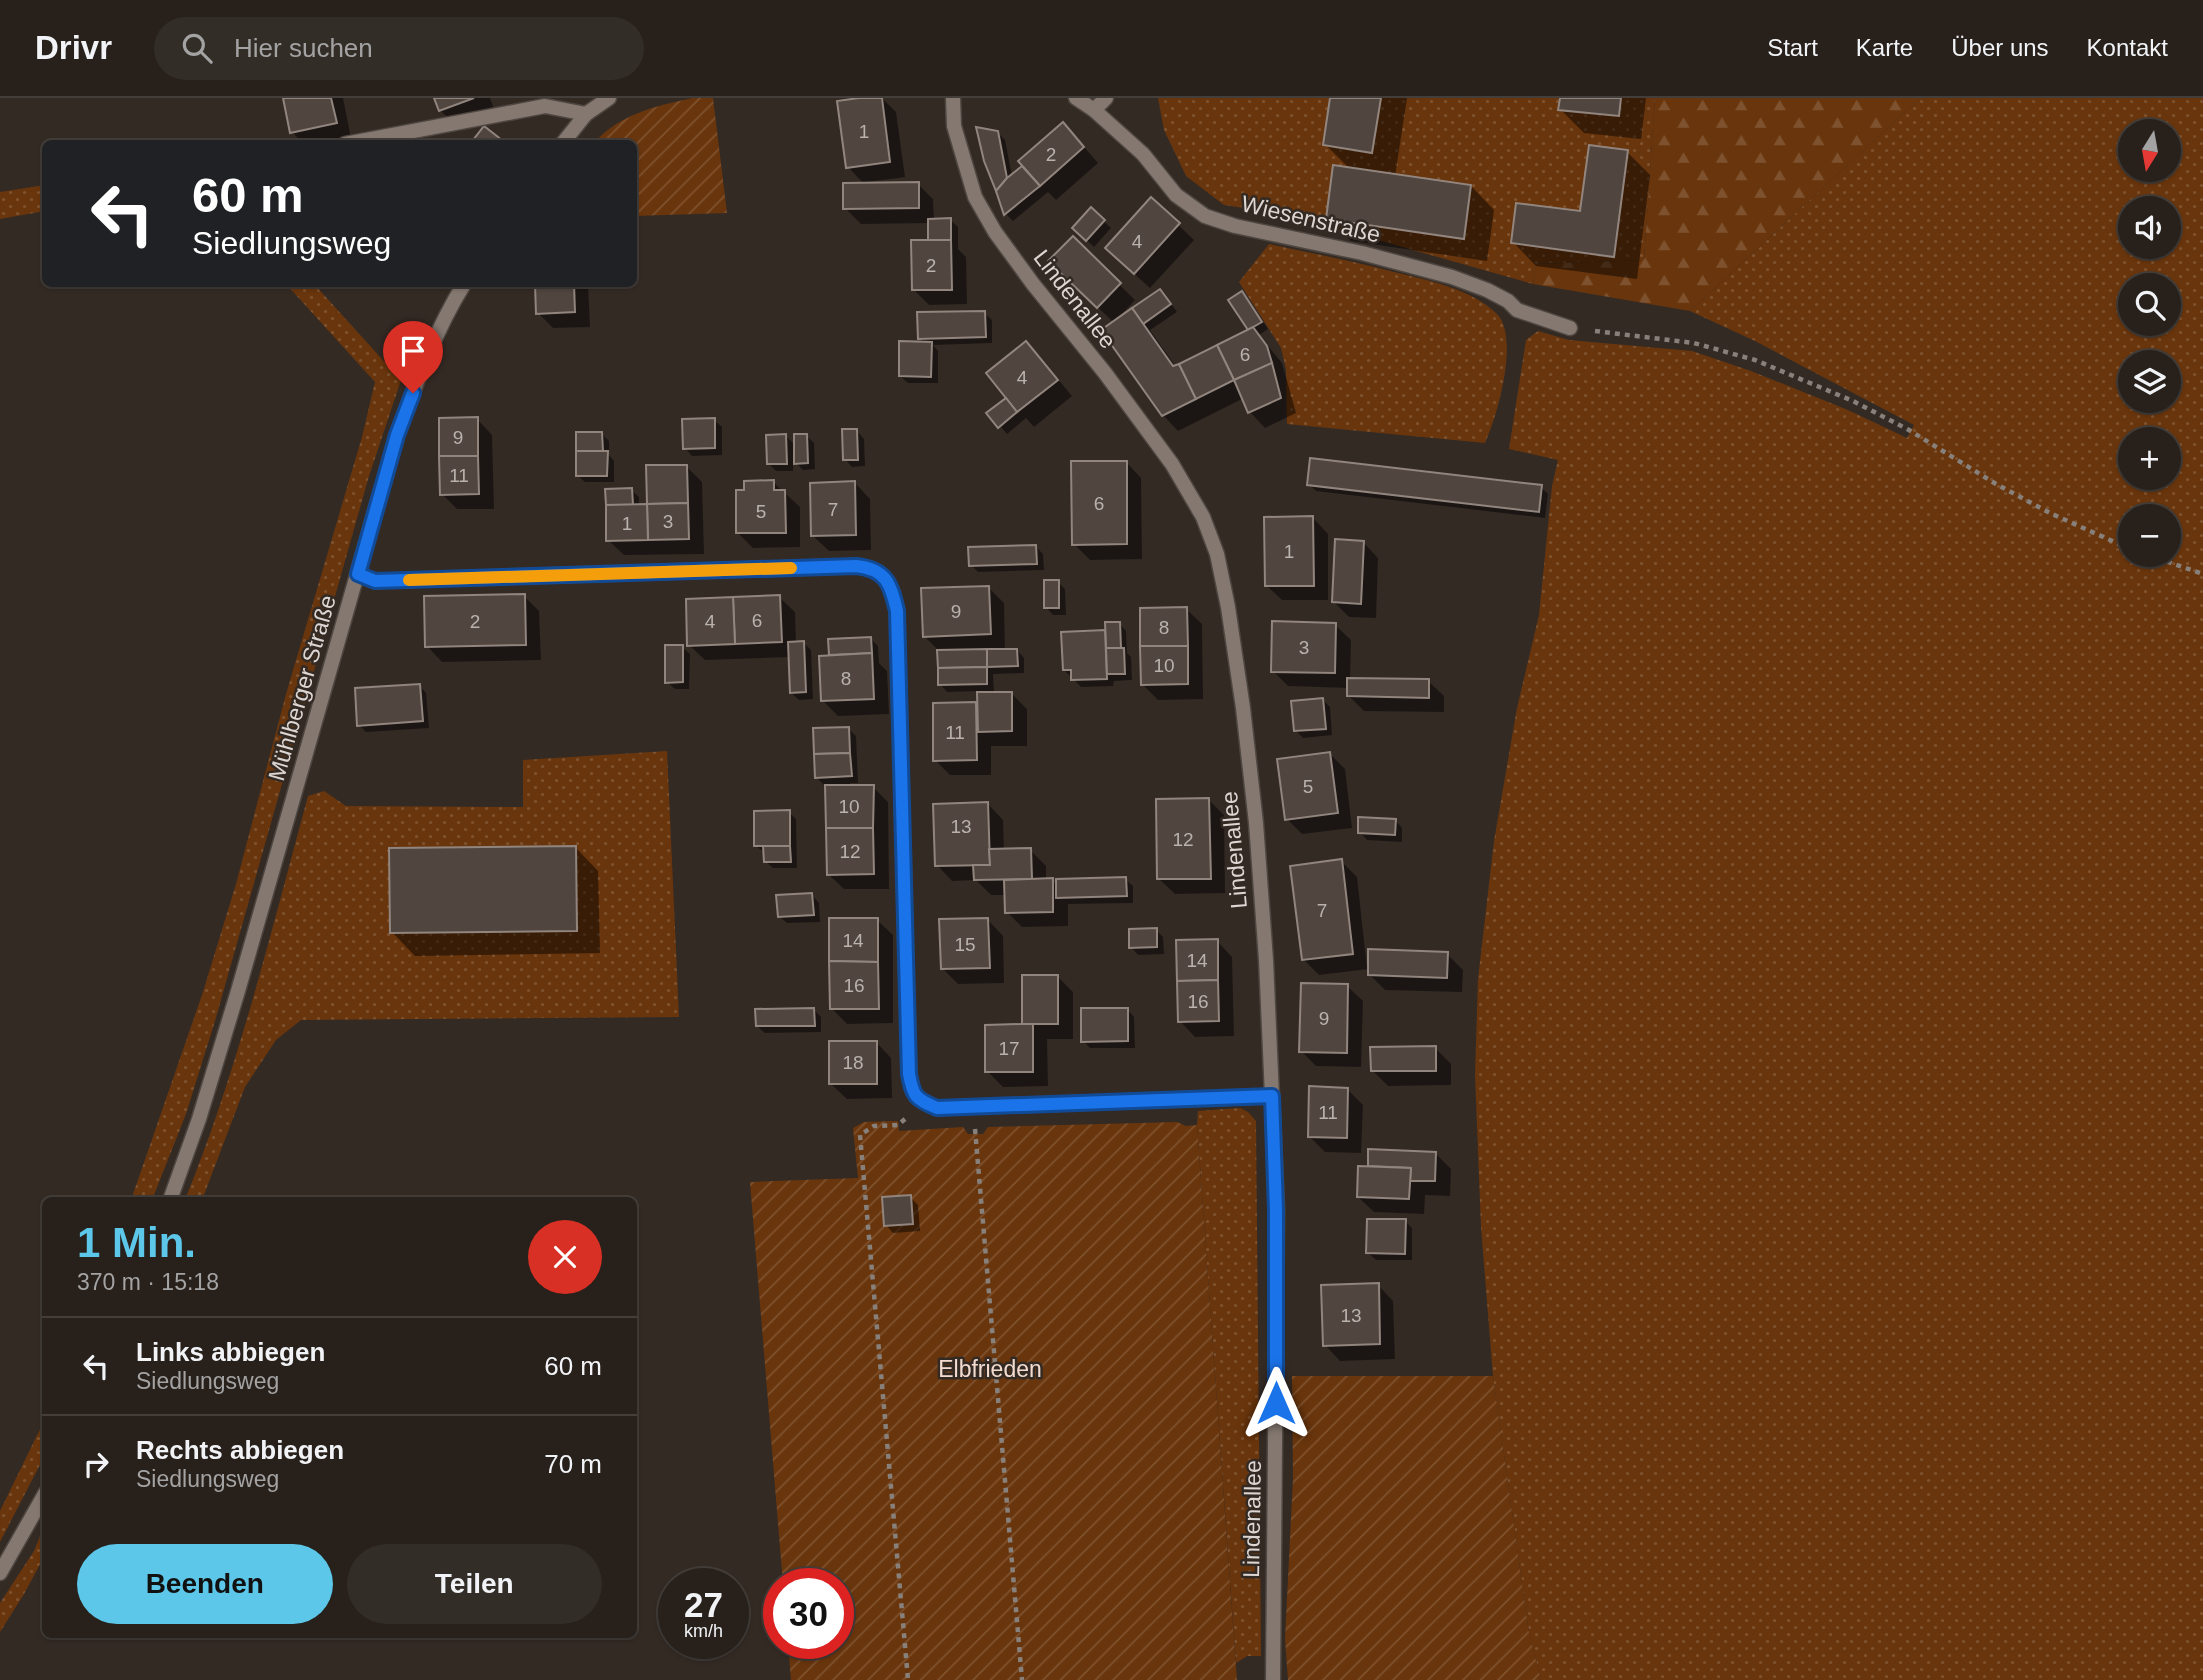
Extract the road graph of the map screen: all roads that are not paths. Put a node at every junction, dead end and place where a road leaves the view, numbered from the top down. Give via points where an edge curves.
1 (953, 98) edge
2 (1076, 98) edge
3 (1106, 98) edge
4 (605, 99) edge
5 (1094, 110) junction
6 (586, 114) junction
7 (366, 140) edge
8 (565, 140) edge
9 (462, 287) edge
10 (1570, 328) road end
11 (358, 574) junction
12 (1272, 1096) junction
13 (171, 1197) edge
14 (42, 1499) edge
15 (0, 1573) edge
16 (1273, 1680) edge

1 - 12 street, Lindenallee via 954,126 975,197 995,232 1172,464 1203,517 1217,554 1243,708 1256,823
2 - 5 street, Wiesenstraße
3 - 5 street
4 - 6 street
5 - 10 street, Wiesenstraße via 1143,154 1176,195 1205,216 1452,277 1487,290 1517,310
6 - 7 street via 545,106
6 - 8 street
9 - 11 street, Mühlberger Straße via 446,313 402,422
11 - 12 street via 375,581 856,566 882,575 897,611 912,1093 937,1108
11 - 13 street, Mühlberger Straße via 238,991
12 - 16 street, Lindenallee via 1276,1210
14 - 15 street

